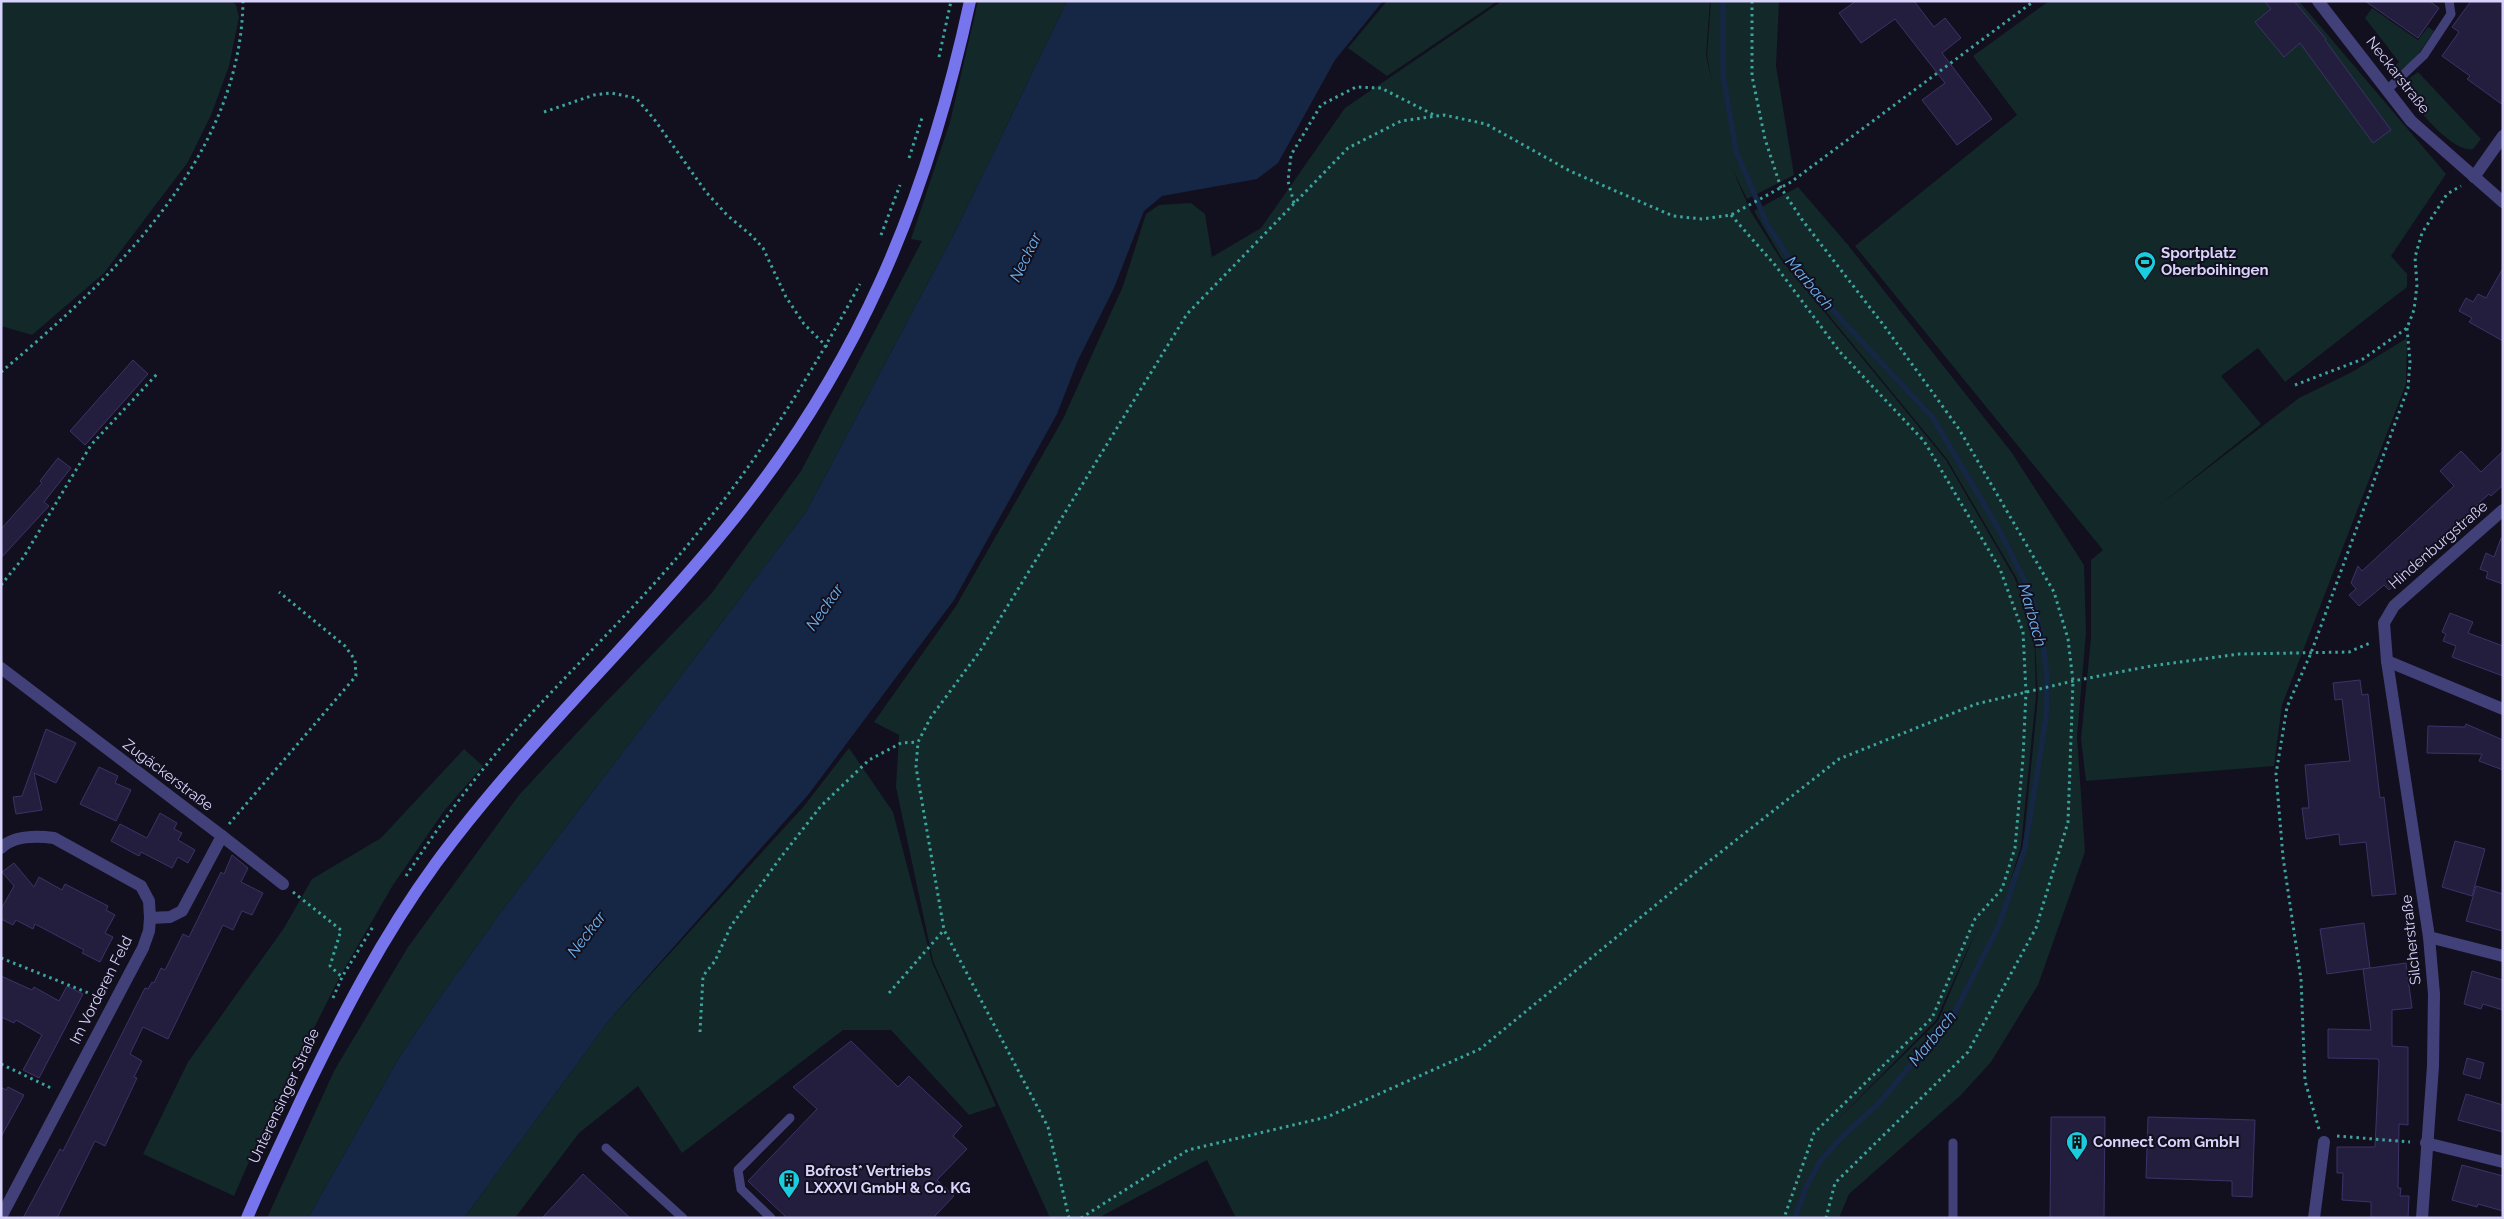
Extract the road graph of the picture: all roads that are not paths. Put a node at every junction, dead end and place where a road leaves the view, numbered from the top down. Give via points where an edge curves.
1 (970, 1) edge
2 (2318, 1) edge
3 (2450, 1) edge
4 (2388, 89) junction
5 (2503, 136) edge
6 (2474, 177) junction
7 (2503, 202) edge
8 (2503, 510) edge
9 (2498, 522) edge
10 (2387, 661) junction
11 (1, 668) edge
12 (2503, 709) edge
13 (222, 836) junction
14 (1, 848) edge
15 (283, 884) road end
16 (150, 918) junction
17 (2429, 937) junction
18 (2503, 956) edge
19 (790, 1118) dead end
20 (2324, 1142) road end
21 (1953, 1143) dead end
22 (2426, 1144) junction
23 (606, 1148) dead end
24 (2503, 1162) edge
25 (1, 1216) edge
26 (247, 1218) edge
27 (683, 1218) edge
28 (771, 1218) edge
29 (1953, 1218) edge
30 (2314, 1218) edge
31 (2422, 1218) edge

1 - 26 street, Unterensinger Straße via 943,112 915,199 876,294 842,359 788,447 726,529 658,609 521,758 455,838 396,921 330,1038
2 - 4 street, Neckarstraße
3 - 4 lane via 2451,14 2424,55
4 - 6 street, Neckarstraße via 2411,121
5 - 6 street
6 - 7 street, Neckarstraße
8 - 9 street, Hindenburgstraße
9 - 10 street, Hindenburgstraße via 2394,606 2384,623
10 - 12 street
10 - 17 street, Silcherstraße
11 - 13 street, Zugäckerstraße
13 - 15 street, Zugäckerstraße
13 - 16 street via 182,911 170,917
14 - 16 street, Im Vorderen Feld via 22,838 54,838 141,886 149,901
16 - 25 street, Im Vorderen Feld via 150,931 143,948
17 - 18 street
17 - 22 street, Silcherstraße via 2434,994 2433,1066
19 - 28 lane via 738,1170 741,1189
20 - 30 street
21 - 29 lane
22 - 24 street
22 - 31 street, Silcherstraße
23 - 27 lane

